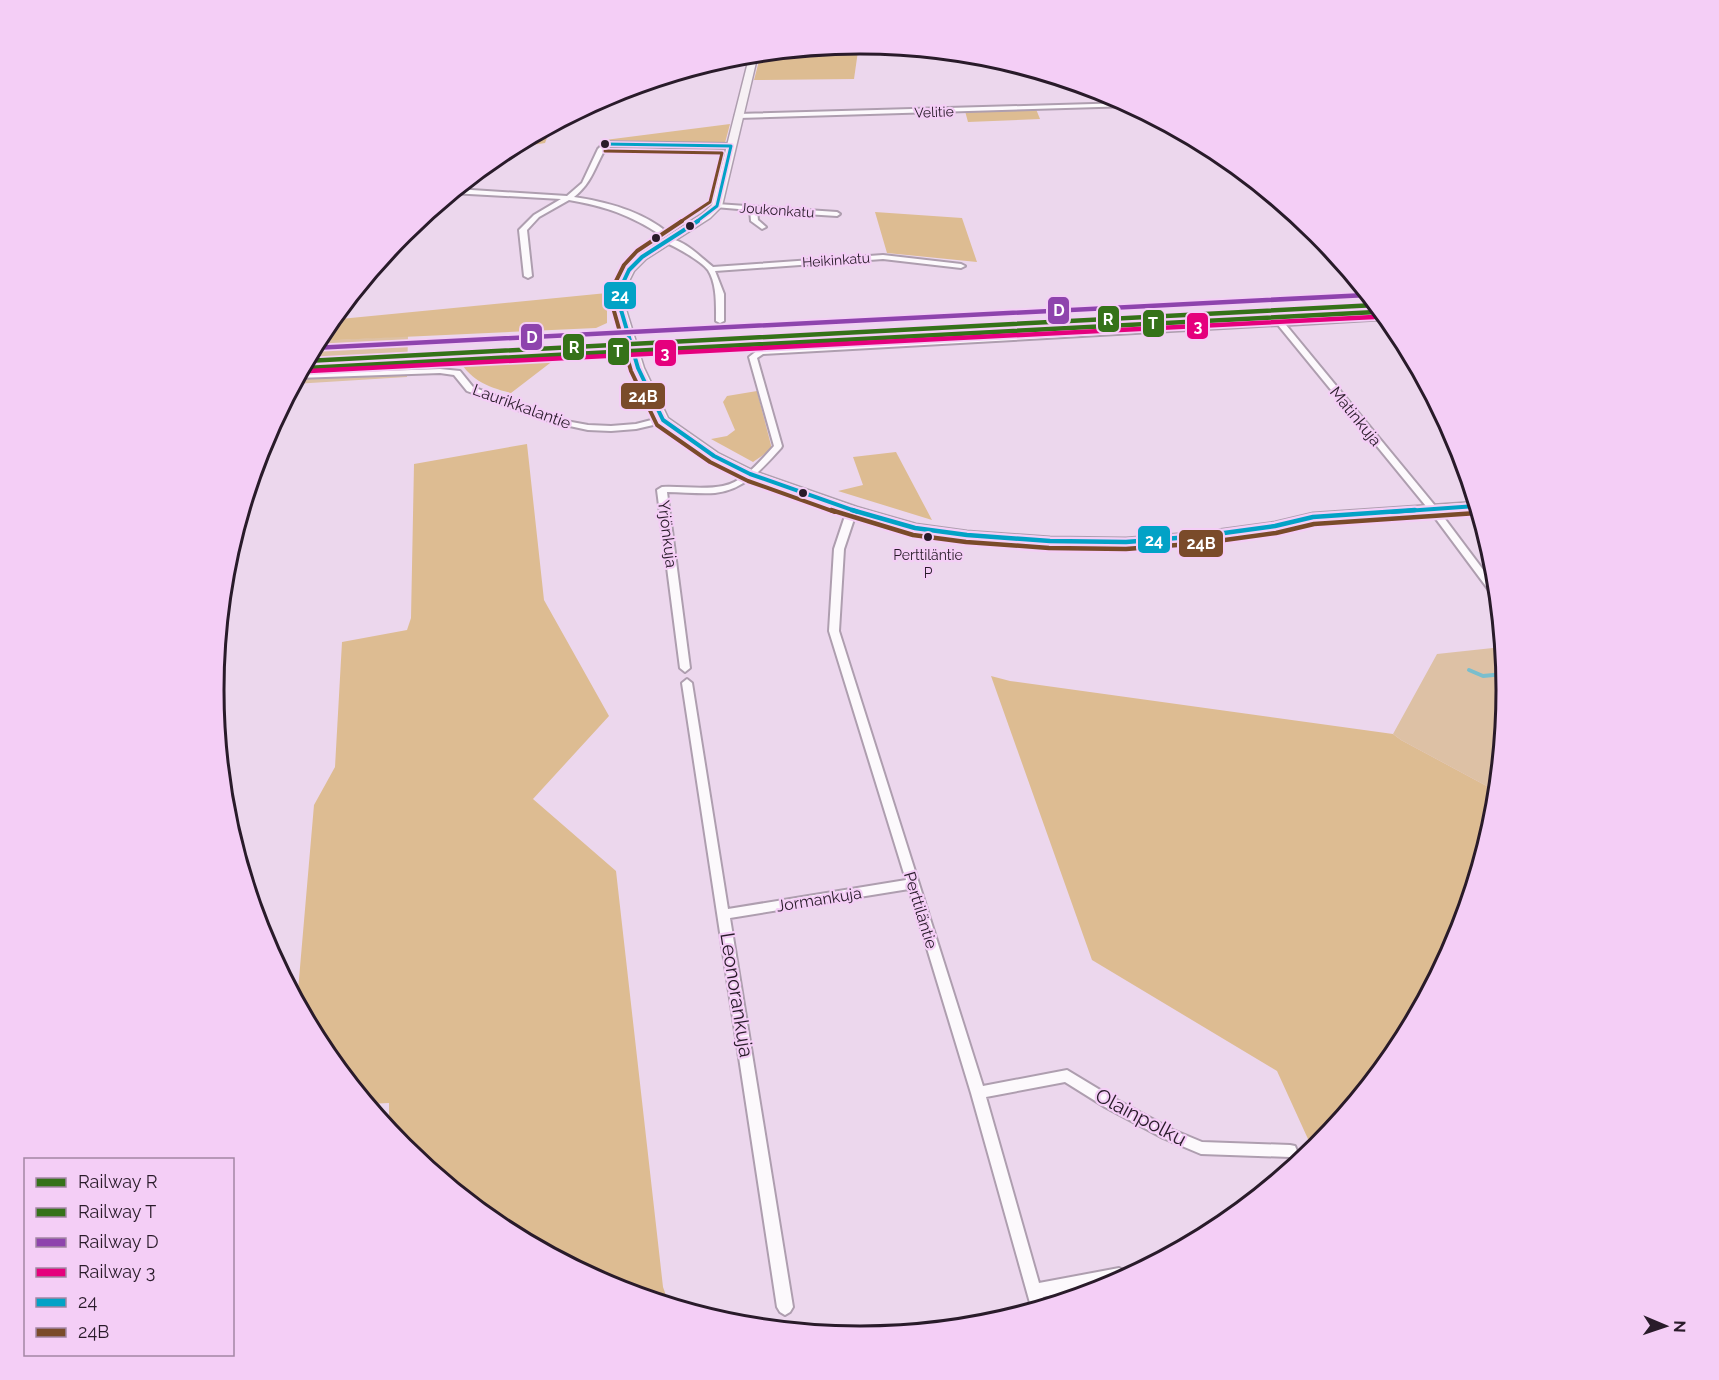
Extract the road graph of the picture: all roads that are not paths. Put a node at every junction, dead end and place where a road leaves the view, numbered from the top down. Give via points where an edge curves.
1 (752, 63) edge
2 (1110, 106) edge
3 (738, 116) junction
4 (731, 147) junction
5 (464, 192) edge
6 (567, 199) junction
7 (717, 206) junction
8 (753, 209) junction
9 (837, 214) dead end
10 (762, 227) dead end
11 (666, 237) junction
12 (961, 266) dead end
13 (711, 269) junction
14 (528, 276) dead end
15 (1374, 318) edge
16 (720, 321) dead end
17 (1280, 322) junction
18 (307, 376) edge
19 (663, 420) junction
20 (750, 474) junction
21 (1468, 507) edge
22 (1433, 509) junction
23 (852, 510) junction
24 (1485, 579) edge
25 (685, 668) dead end
26 (687, 683) dead end
27 (913, 884) junction
28 (725, 914) junction
29 (978, 1094) junction
30 (1290, 1151) dead end
31 (1101, 1279) edge
32 (1035, 1292) junction
33 (1037, 1300) edge
34 (785, 1307) dead end

1 - 3 street
2 - 3 street, Velitie
3 - 4 street
4 - 6 street via 605,144 588,180
4 - 7 street
5 - 6 street
6 - 11 street via 622,210
6 - 14 street via 533,217 524,230
7 - 8 street, Joukonkatu
7 - 11 street
8 - 9 street, Joukonkatu
8 - 10 street via 755,221
11 - 13 street
11 - 19 street via 629,270 619,303 638,368
12 - 13 street, Heikinkatu via 883,257
13 - 16 street via 720,294
15 - 17 street
17 - 20 street via 760,352 753,357 754,364 778,446
17 - 22 street, Matinkuja
18 - 19 street, Laurikkalantie via 411,370 458,374 466,386 565,424 616,430
19 - 20 street via 714,456
20 - 23 street
20 - 25 street, Yrjönkuja via 725,489 662,490
21 - 22 street
22 - 23 street via 1323,516 1202,536 1126,542 967,535 915,528
22 - 24 street, Matinkuja
23 - 27 street, Perttiläntie via 839,549 834,631
26 - 28 street, Leonorankuja
27 - 28 street, Jormankuja
27 - 29 street, Perttiläntie
28 - 34 street, Leonorankuja
29 - 30 street, Olainpolku via 1067,1076 1130,1114 1201,1148
29 - 32 street, Perttiläntie
31 - 32 street
32 - 33 street, Perttiläntie

